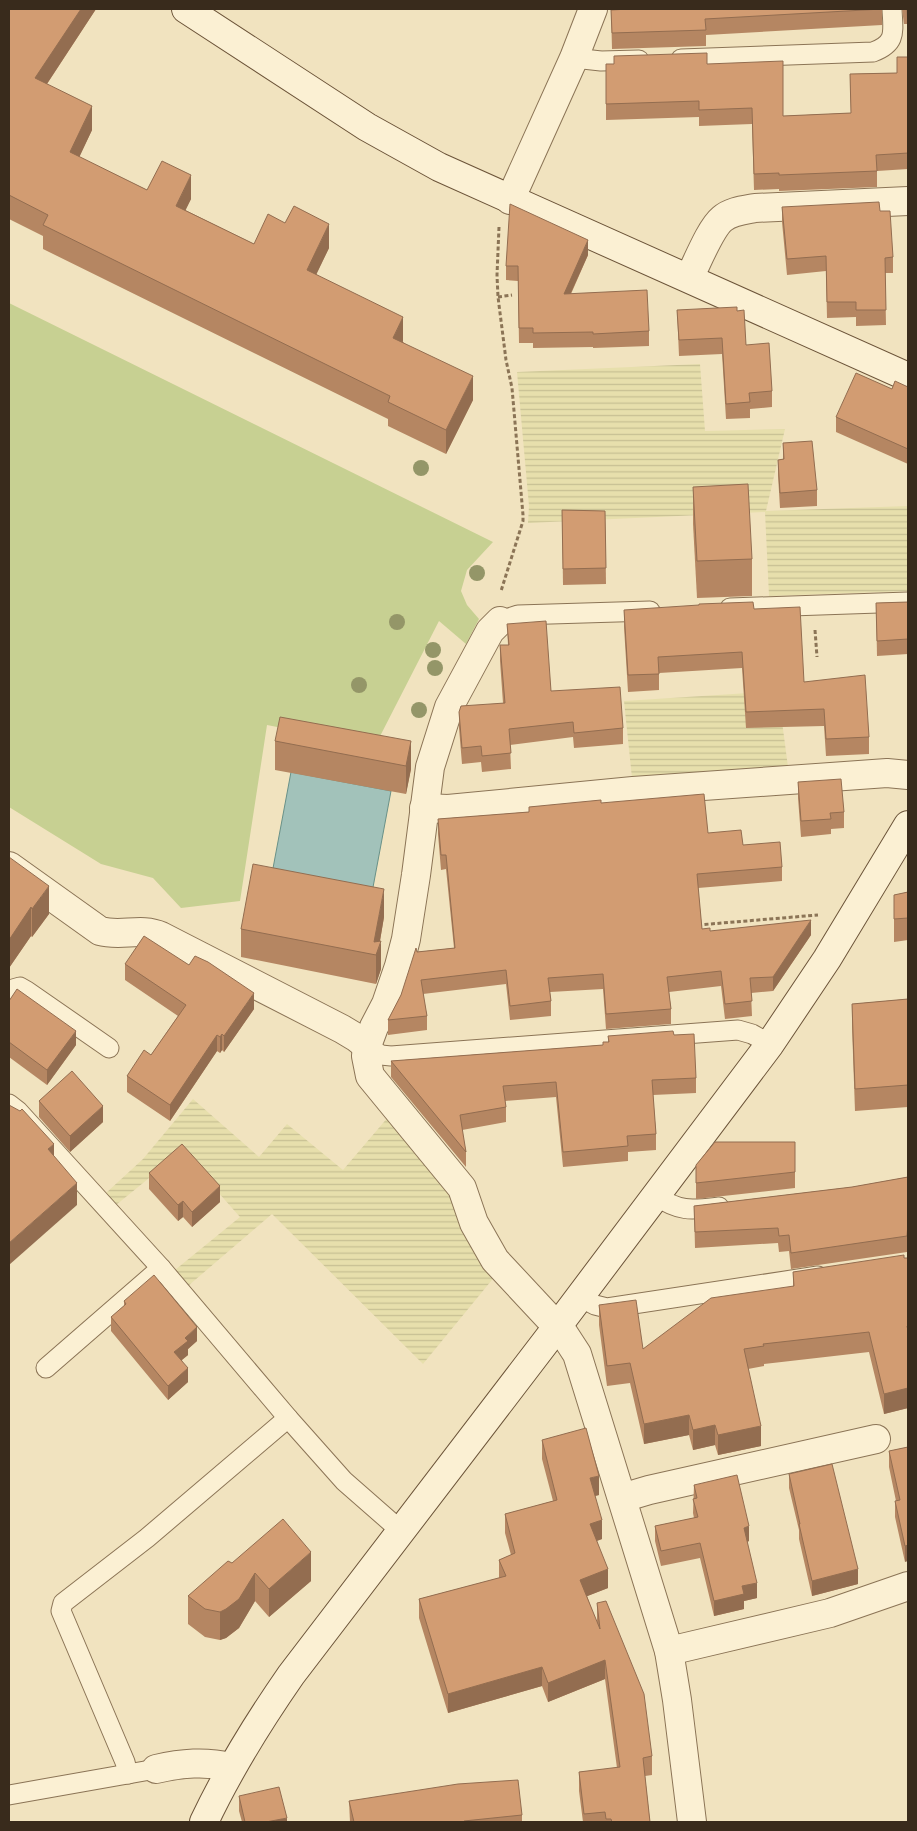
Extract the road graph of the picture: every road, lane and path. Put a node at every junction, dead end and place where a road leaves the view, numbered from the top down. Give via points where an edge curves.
1 (186, 9) edge
2 (593, 9) edge
3 (892, 9) edge
4 (574, 58) junction
5 (510, 200) junction
6 (908, 201) edge
7 (689, 278) junction
8 (512, 295) dead end
9 (498, 297) junction
10 (908, 377) edge
11 (501, 594) dead end
12 (908, 602) edge
13 (714, 608) edge
14 (667, 610) edge
15 (500, 621) joint
16 (908, 775) edge
17 (424, 808) junction
18 (908, 825) edge
19 (9, 866) edge
20 (820, 915) dead end
21 (691, 926) edge
22 (9, 994) edge
23 (770, 1044) junction
24 (367, 1046) junction
25 (109, 1048) dead end
26 (9, 1104) edge
27 (656, 1196) junction
28 (734, 1206) edge
29 (161, 1268) junction
30 (836, 1273) edge
31 (580, 1297) junction
32 (557, 1327) junction
33 (46, 1368) dead end
34 (288, 1418) junction
35 (876, 1439) dead end
36 (622, 1498) junction
37 (401, 1531) junction
38 (908, 1586) edge
39 (669, 1651) junction
40 (232, 1767) junction
41 (156, 1769) joint
42 (128, 1774) junction
43 (9, 1795) edge
44 (204, 1822) edge
45 (692, 1822) edge

1 - 5 street via 383,136
2 - 4 street
3 - 4 lane via 890,43 873,52 601,62
4 - 5 street
5 - 7 street
5 - 9 path via 499,221
6 - 7 street via 755,208 732,213 713,229
7 - 10 street
8 - 9 path
9 - 11 path via 512,388 523,515
12 - 13 lane
14 - 15 lane via 518,615
15 - 17 street via 490,631 448,706 430,767
16 - 17 street via 878,773 633,791 448,809
17 - 24 street via 406,939 386,1004
18 - 23 street via 822,967
19 - 24 street via 100,931 113,934 147,932 162,936 342,1029
20 - 21 path
22 - 25 lane via 20,987 28,991
23 - 24 lane via 738,1030 391,1056 381,1055
23 - 27 street
24 - 32 street via 370,1076 462,1188 474,1223 495,1260
26 - 29 lane
27 - 28 lane via 671,1206 685,1209
27 - 31 street
29 - 33 lane
29 - 34 lane
30 - 31 lane via 607,1308
31 - 32 street
32 - 36 street via 577,1354
32 - 37 street
34 - 37 lane via 357,1494
34 - 42 lane via 148,1538 63,1603 61,1611
35 - 36 street
36 - 39 street
37 - 40 street via 286,1683
38 - 39 street via 830,1613
39 - 45 street
40 - 41 street via 192,1762
40 - 44 street
41 - 42 lane
42 - 43 lane

